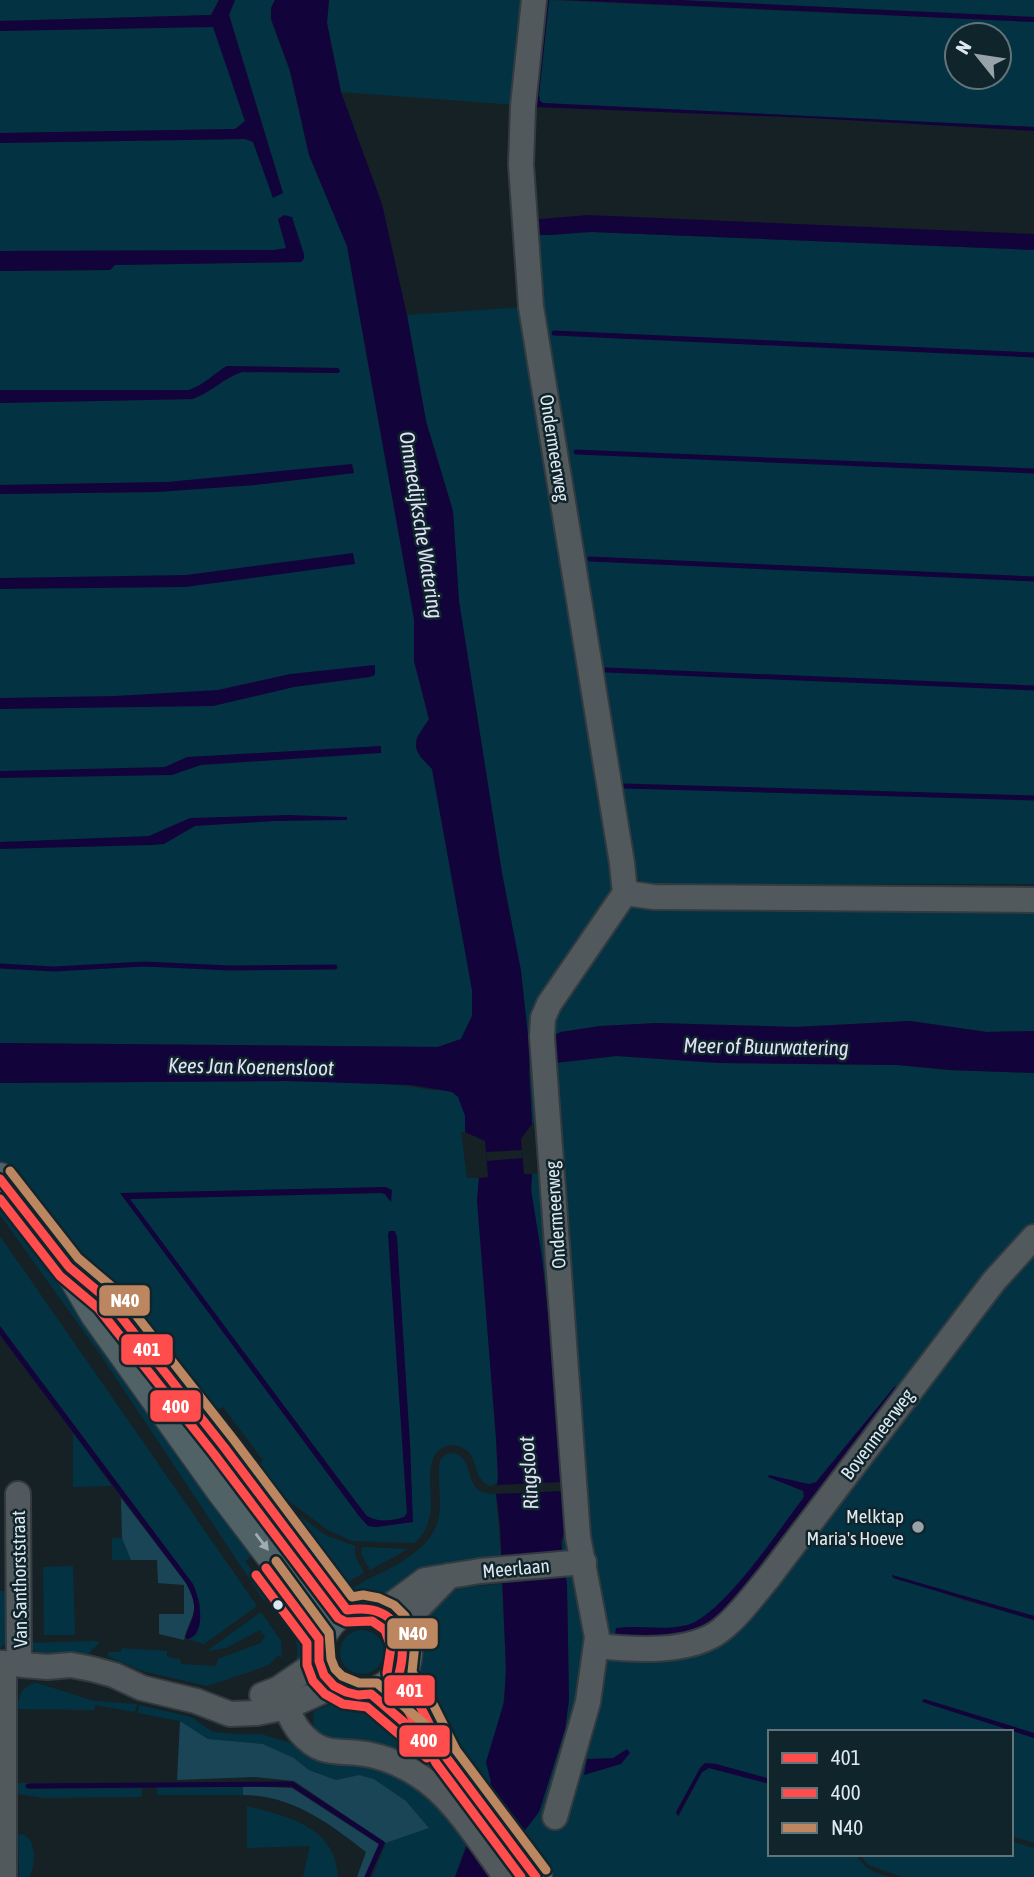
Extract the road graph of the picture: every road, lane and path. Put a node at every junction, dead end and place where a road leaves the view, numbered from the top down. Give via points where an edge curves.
1 (534, 0) edge
2 (625, 893) junction
3 (1034, 900) edge
4 (0, 1179) edge
5 (1034, 1237) edge
6 (18, 1494) dead end
7 (574, 1563) junction
8 (336, 1618) junction
9 (391, 1620) junction
10 (597, 1646) junction
11 (8, 1663) edge
12 (326, 1673) junction
13 (399, 1674) junction
14 (372, 1694) junction
15 (282, 1698) junction
16 (446, 1757) junction
17 (475, 1816) junction
18 (555, 1817) dead end
19 (512, 1864) edge
20 (4, 1877) edge
21 (536, 1877) edge

1 - 2 street, Ondermeerweg via 521,165 531,307
2 - 3 street via 654,897
2 - 7 street, Ondermeerweg via 543,1018 578,1537
4 - 8 main road via 69,1267 96,1313 221,1488
5 - 10 street, Bovenmeerweg via 994,1281 729,1623 703,1641 679,1647
6 - 11 street, Van Santhorststraat
7 - 9 street, Meerlaan via 449,1576
7 - 10 street
8 - 9 main road via 365,1607
8 - 12 main road via 319,1639
9 - 13 main road via 405,1643
10 - 18 street via 588,1702
11 - 15 street via 47,1667 90,1684 142,1688 196,1701
11 - 20 street, Van Santhorststraat
12 - 14 main road via 346,1692
12 - 15 street
13 - 14 main road
13 - 16 main road
14 - 16 main road
15 - 17 street via 298,1729 321,1749 390,1760
16 - 17 main road
17 - 19 main road
19 - 21 main road

